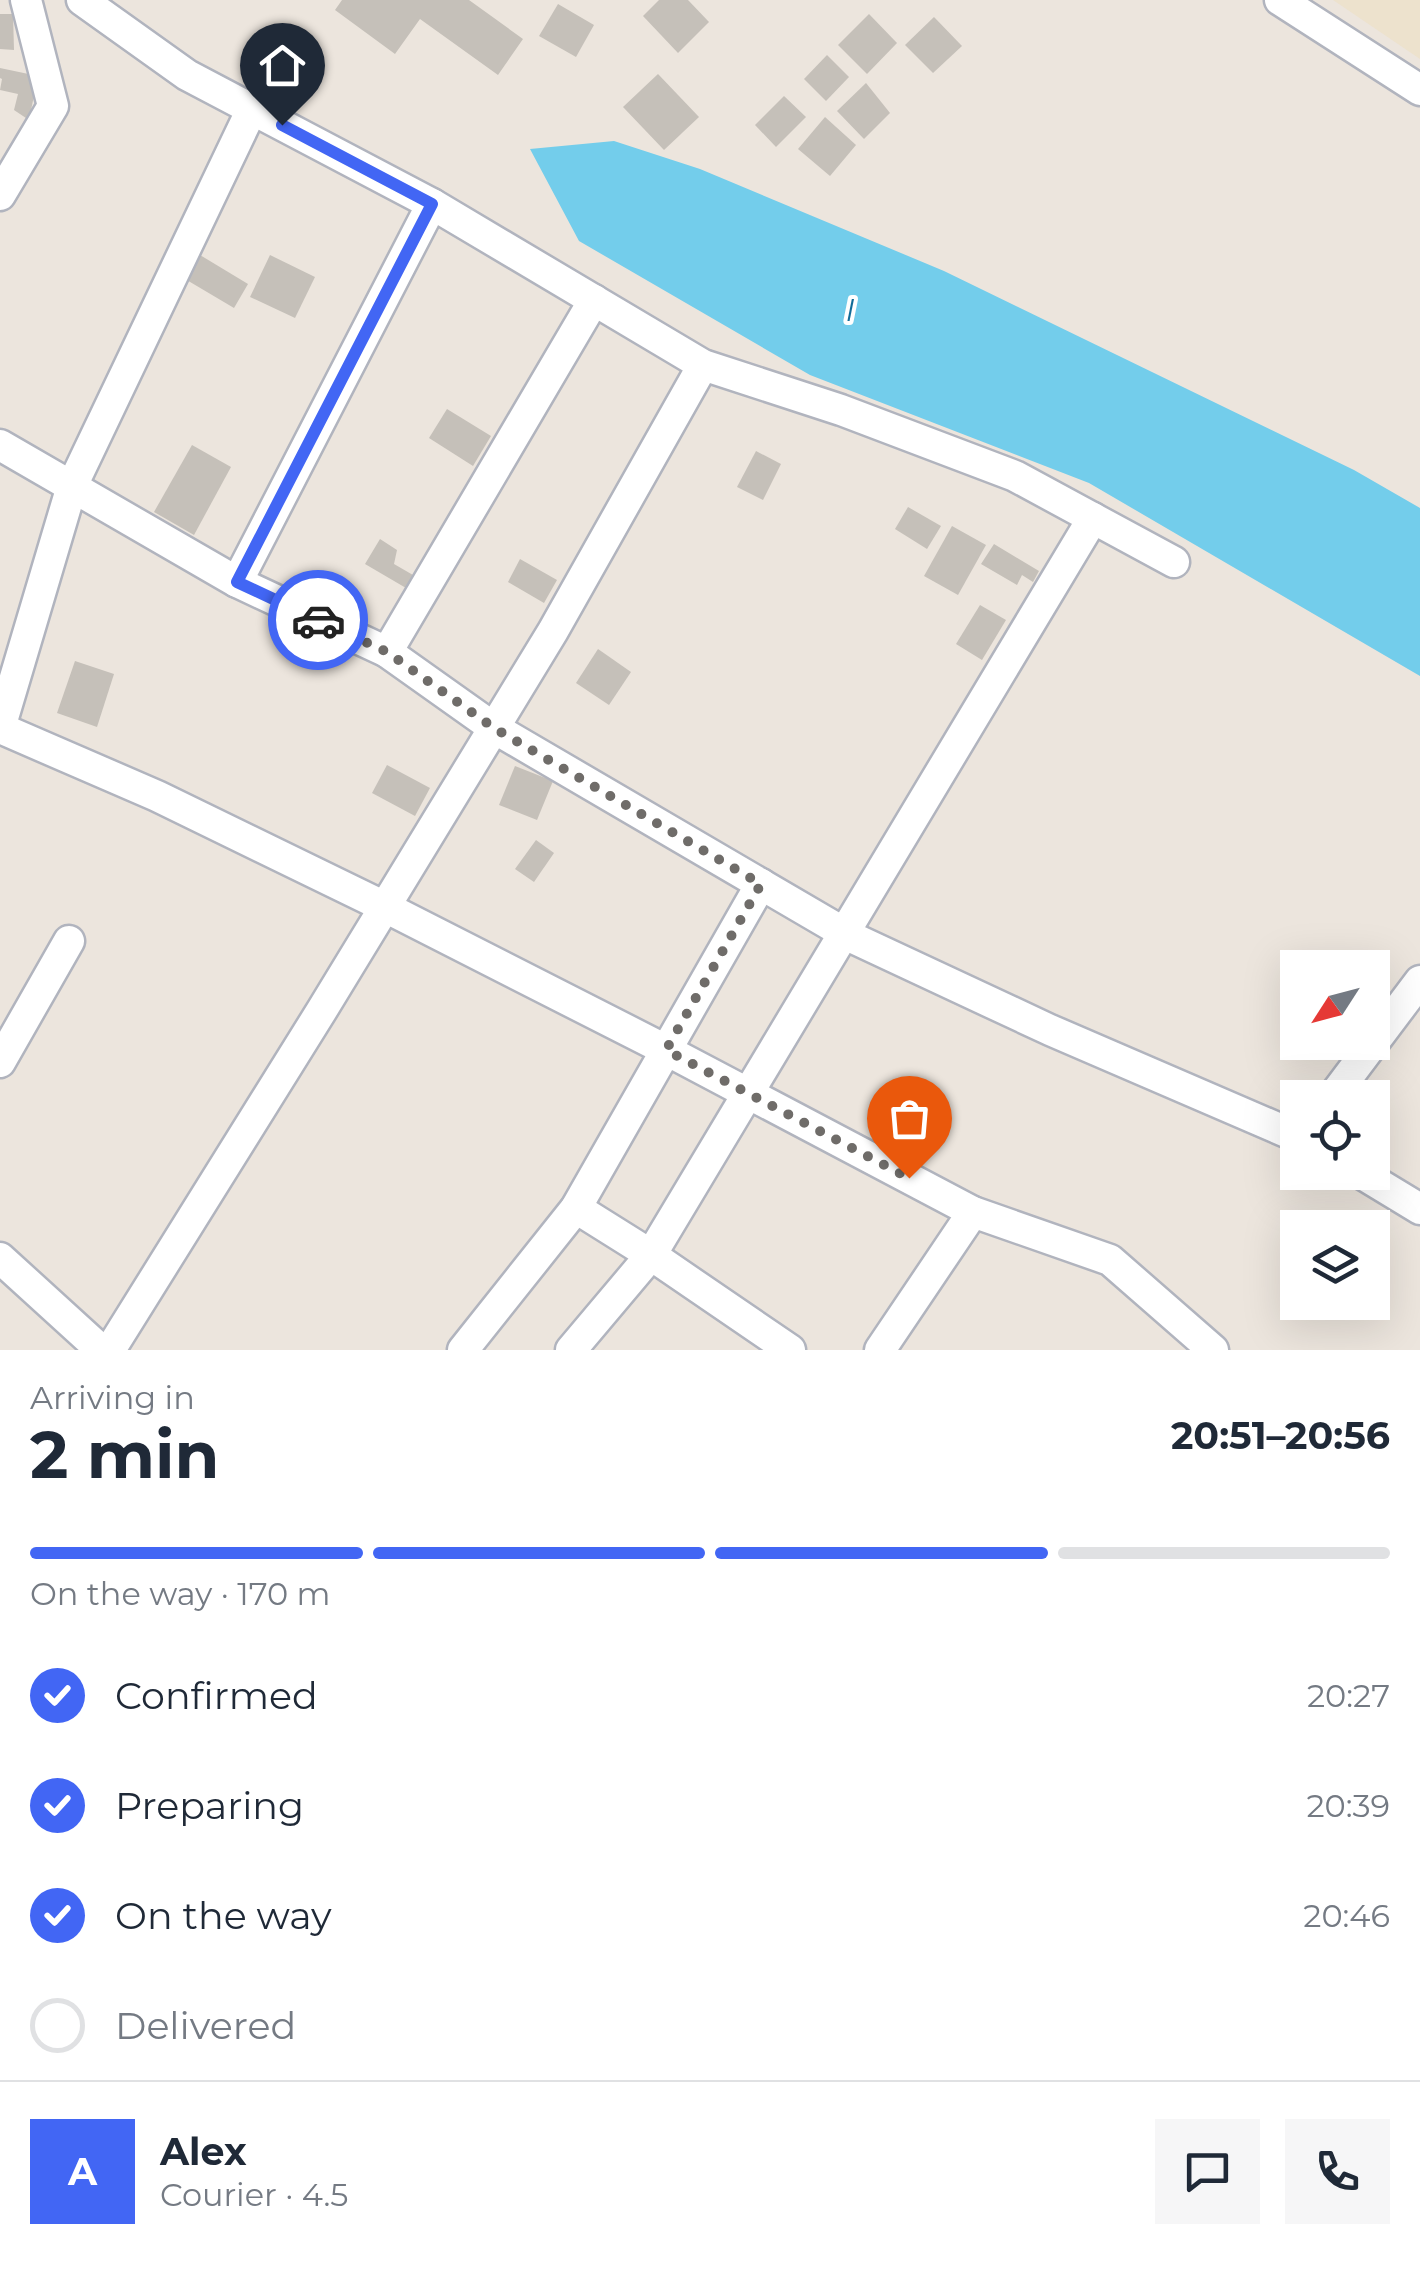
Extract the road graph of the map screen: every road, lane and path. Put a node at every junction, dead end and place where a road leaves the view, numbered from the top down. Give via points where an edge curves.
1 (26, 0) edge
2 (82, 0) edge
3 (1280, 0) edge
4 (1420, 90) edge
5 (252, 109) junction
6 (0, 195) edge
7 (432, 204) junction
8 (594, 300) junction
9 (704, 364) junction
10 (0, 444) edge
11 (72, 486) junction
12 (1093, 518) junction
13 (1174, 562) dead end
14 (237, 582) junction
15 (387, 652) junction
16 (0, 728) edge
17 (494, 728) junction
18 (761, 884) junction
19 (385, 907) junction
20 (843, 932) junction
21 (69, 940) dead end
22 (1420, 982) edge
23 (666, 1050) junction
24 (0, 1062) edge
25 (1346, 1080) edge
26 (747, 1094) junction
27 (1280, 1128) edge
28 (1389, 1190) edge
29 (576, 1208) junction
30 (1420, 1209) edge
31 (974, 1212) junction
32 (651, 1255) junction
33 (0, 1258) edge
34 (101, 1350) edge
35 (110, 1350) edge
36 (462, 1350) edge
37 (571, 1350) edge
38 (790, 1350) edge
39 (880, 1350) edge
40 (1212, 1350) edge

1 - 6 street via 53,106
2 - 5 street via 187,75
3 - 4 street
5 - 7 street
5 - 11 street
7 - 8 street
7 - 14 street
8 - 9 street
8 - 15 street
9 - 12 street via 1015,476
9 - 17 street
10 - 11 street
11 - 14 street
11 - 16 street
12 - 13 street
12 - 20 street
14 - 15 street
15 - 17 street
16 - 19 street
17 - 18 street
17 - 19 street
18 - 20 street
18 - 23 street
19 - 23 street
19 - 35 street
20 - 26 street
20 - 27 street
21 - 24 street
22 - 25 street
23 - 26 street
23 - 29 street
26 - 31 street
26 - 32 street
28 - 30 street
29 - 32 street
29 - 36 street
31 - 39 street
31 - 40 street via 1110,1260
32 - 37 street
32 - 38 street
33 - 34 street

